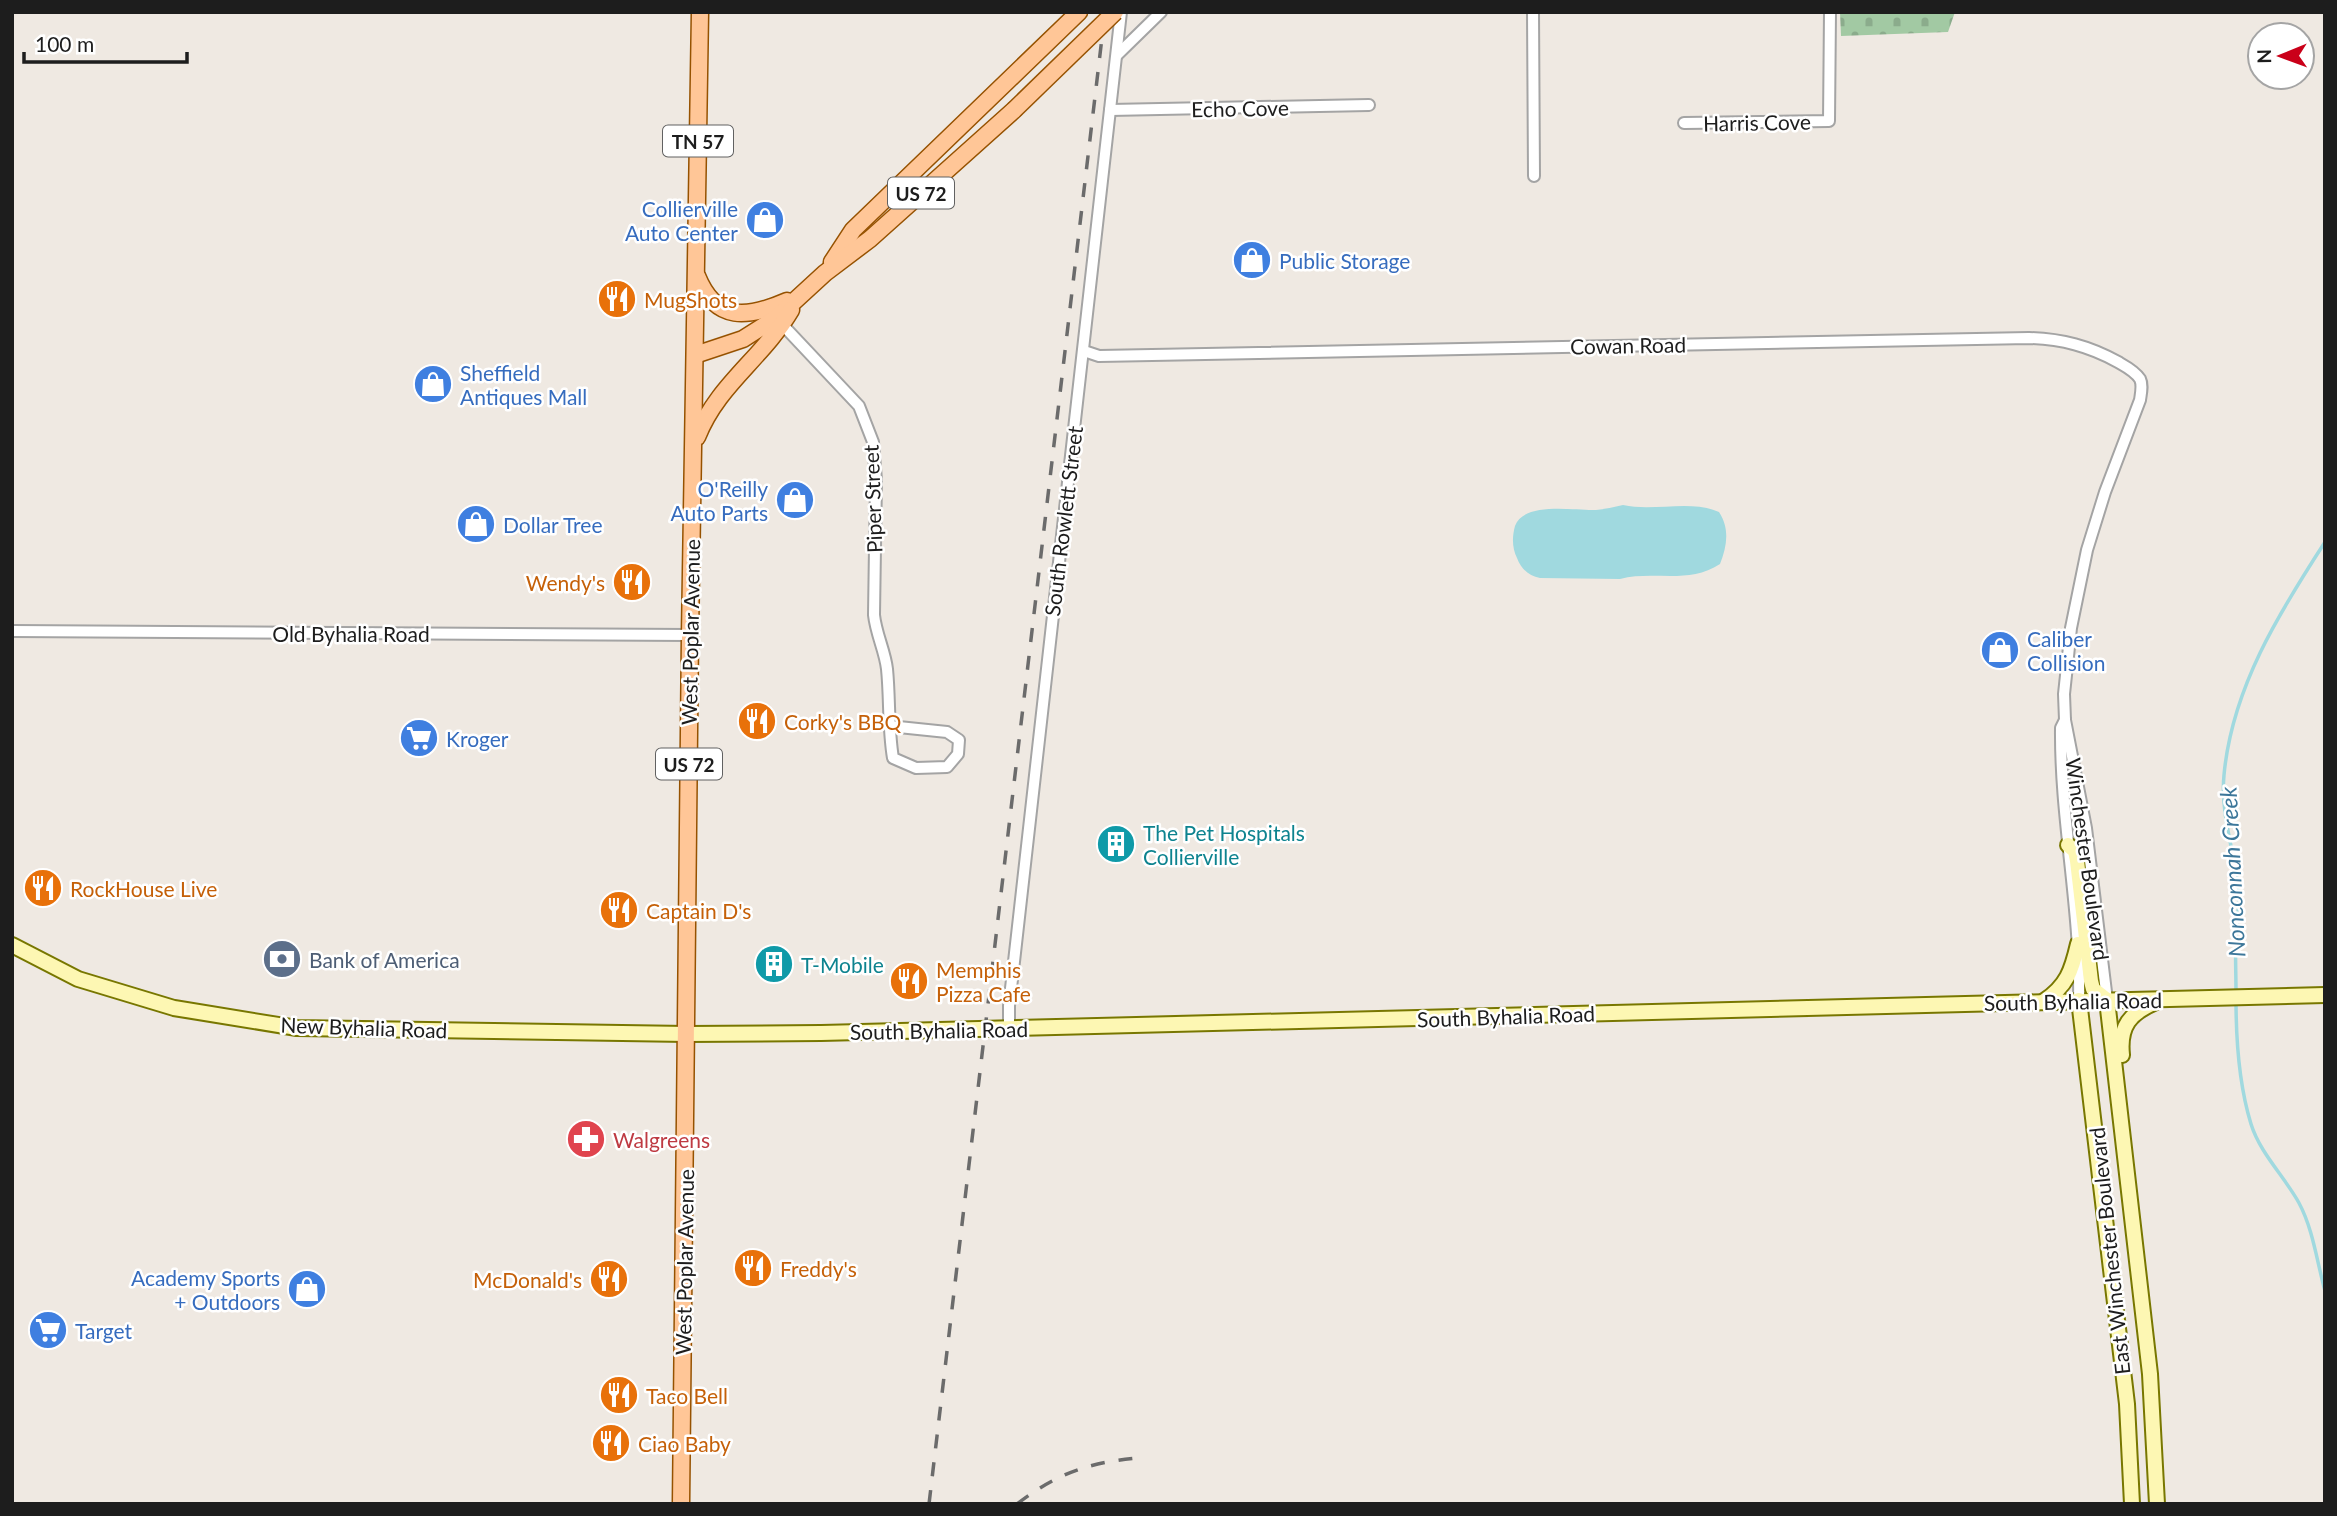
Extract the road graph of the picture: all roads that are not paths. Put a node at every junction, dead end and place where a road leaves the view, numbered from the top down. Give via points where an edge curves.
1 (700, 12) edge
2 (1079, 12) edge
3 (1115, 12) edge
4 (1121, 12) edge
5 (1161, 12) edge
6 (1532, 12) edge
7 (1830, 12) edge
8 (1117, 55) junction
9 (1369, 106) dead end
10 (1110, 110) junction
11 (1684, 123) dead end
12 (1534, 176) dead end
13 (825, 273) junction
14 (696, 274) junction
15 (775, 317) junction
16 (1084, 351) junction
17 (695, 355) junction
18 (2140, 400) joint
19 (693, 447) junction
20 (12, 631) edge
21 (690, 635) junction
22 (2065, 720) junction
23 (889, 726) junction
24 (2068, 845) junction
25 (2078, 944) junction
26 (12, 945) edge
27 (2325, 995) edge
28 (2164, 998) junction
29 (2079, 1000) junction
30 (2107, 1000) junction
31 (2044, 1001) junction
32 (1009, 1029) junction
33 (687, 1034) junction
34 (2130, 1189) junction
35 (2113, 1278) junction
36 (2140, 1285) junction
37 (681, 1504) edge
38 (2132, 1504) edge
39 (2157, 1504) edge

1 - 14 main road, West Poplar Avenue / TN 57
2 - 13 main road, US 72 via 853,230
3 - 13 main road, US 72, bridge via 1014,110 870,239
4 - 8 street, South Rowlett Street
5 - 8 street
6 - 12 street
7 - 11 street, Harris Cove via 1829,121
8 - 10 street, South Rowlett Street
9 - 10 street, Echo Cove
10 - 16 street, South Rowlett Street
13 - 15 main road, US 72
14 - 15 main road via 702,289 723,309
14 - 17 main road, West Poplar Avenue / TN 57
15 - 17 main road, US 72 via 743,339
15 - 19 main road, US 72 via 768,344 717,399
15 - 23 street, Piper Street via 859,406 873,442 874,615 887,667
16 - 18 street, Cowan Road via 1099,356 2049,339 2085,346 2124,365 2140,379
16 - 32 street, South Rowlett Street
17 - 19 main road, West Poplar Avenue / US 72
18 - 22 street, Winchester Boulevard via 2087,550 2068,650
19 - 21 main road, West Poplar Avenue / US 72
20 - 21 street, Old Byhalia Road
21 - 33 main road, West Poplar Avenue / US 72
22 - 24 street, Winchester Boulevard via 2061,754
22 - 30 street, Winchester Boulevard via 2086,828
23 - 23 street, Piper Street via 947,732 959,740 958,754 947,767 916,768 893,758
24 - 25 street, Winchester Boulevard
24 - 30 main road via 2077,861 2093,989
25 - 29 street, Winchester Boulevard
25 - 31 main road via 2069,976
26 - 33 main road, New Byhalia Road via 79,979 174,1008 297,1028
27 - 28 main road, South Byhalia Road
28 - 30 main road, South Byhalia Road
28 - 34 main road via 2137,1010 2121,1043 2133,1180
29 - 30 main road, South Byhalia Road
29 - 31 main road, South Byhalia Road
29 - 34 main road via 2092,1004 2100,1016 2114,1132
29 - 35 main road, East Winchester Boulevard
30 - 34 main road, East Winchester Boulevard
31 - 32 main road, South Byhalia Road
32 - 33 main road, South Byhalia Road
33 - 37 main road, West Poplar Avenue / US 72
34 - 36 main road, East Winchester Boulevard
35 - 36 main road
35 - 38 main road, East Winchester Boulevard
36 - 39 main road, East Winchester Boulevard

